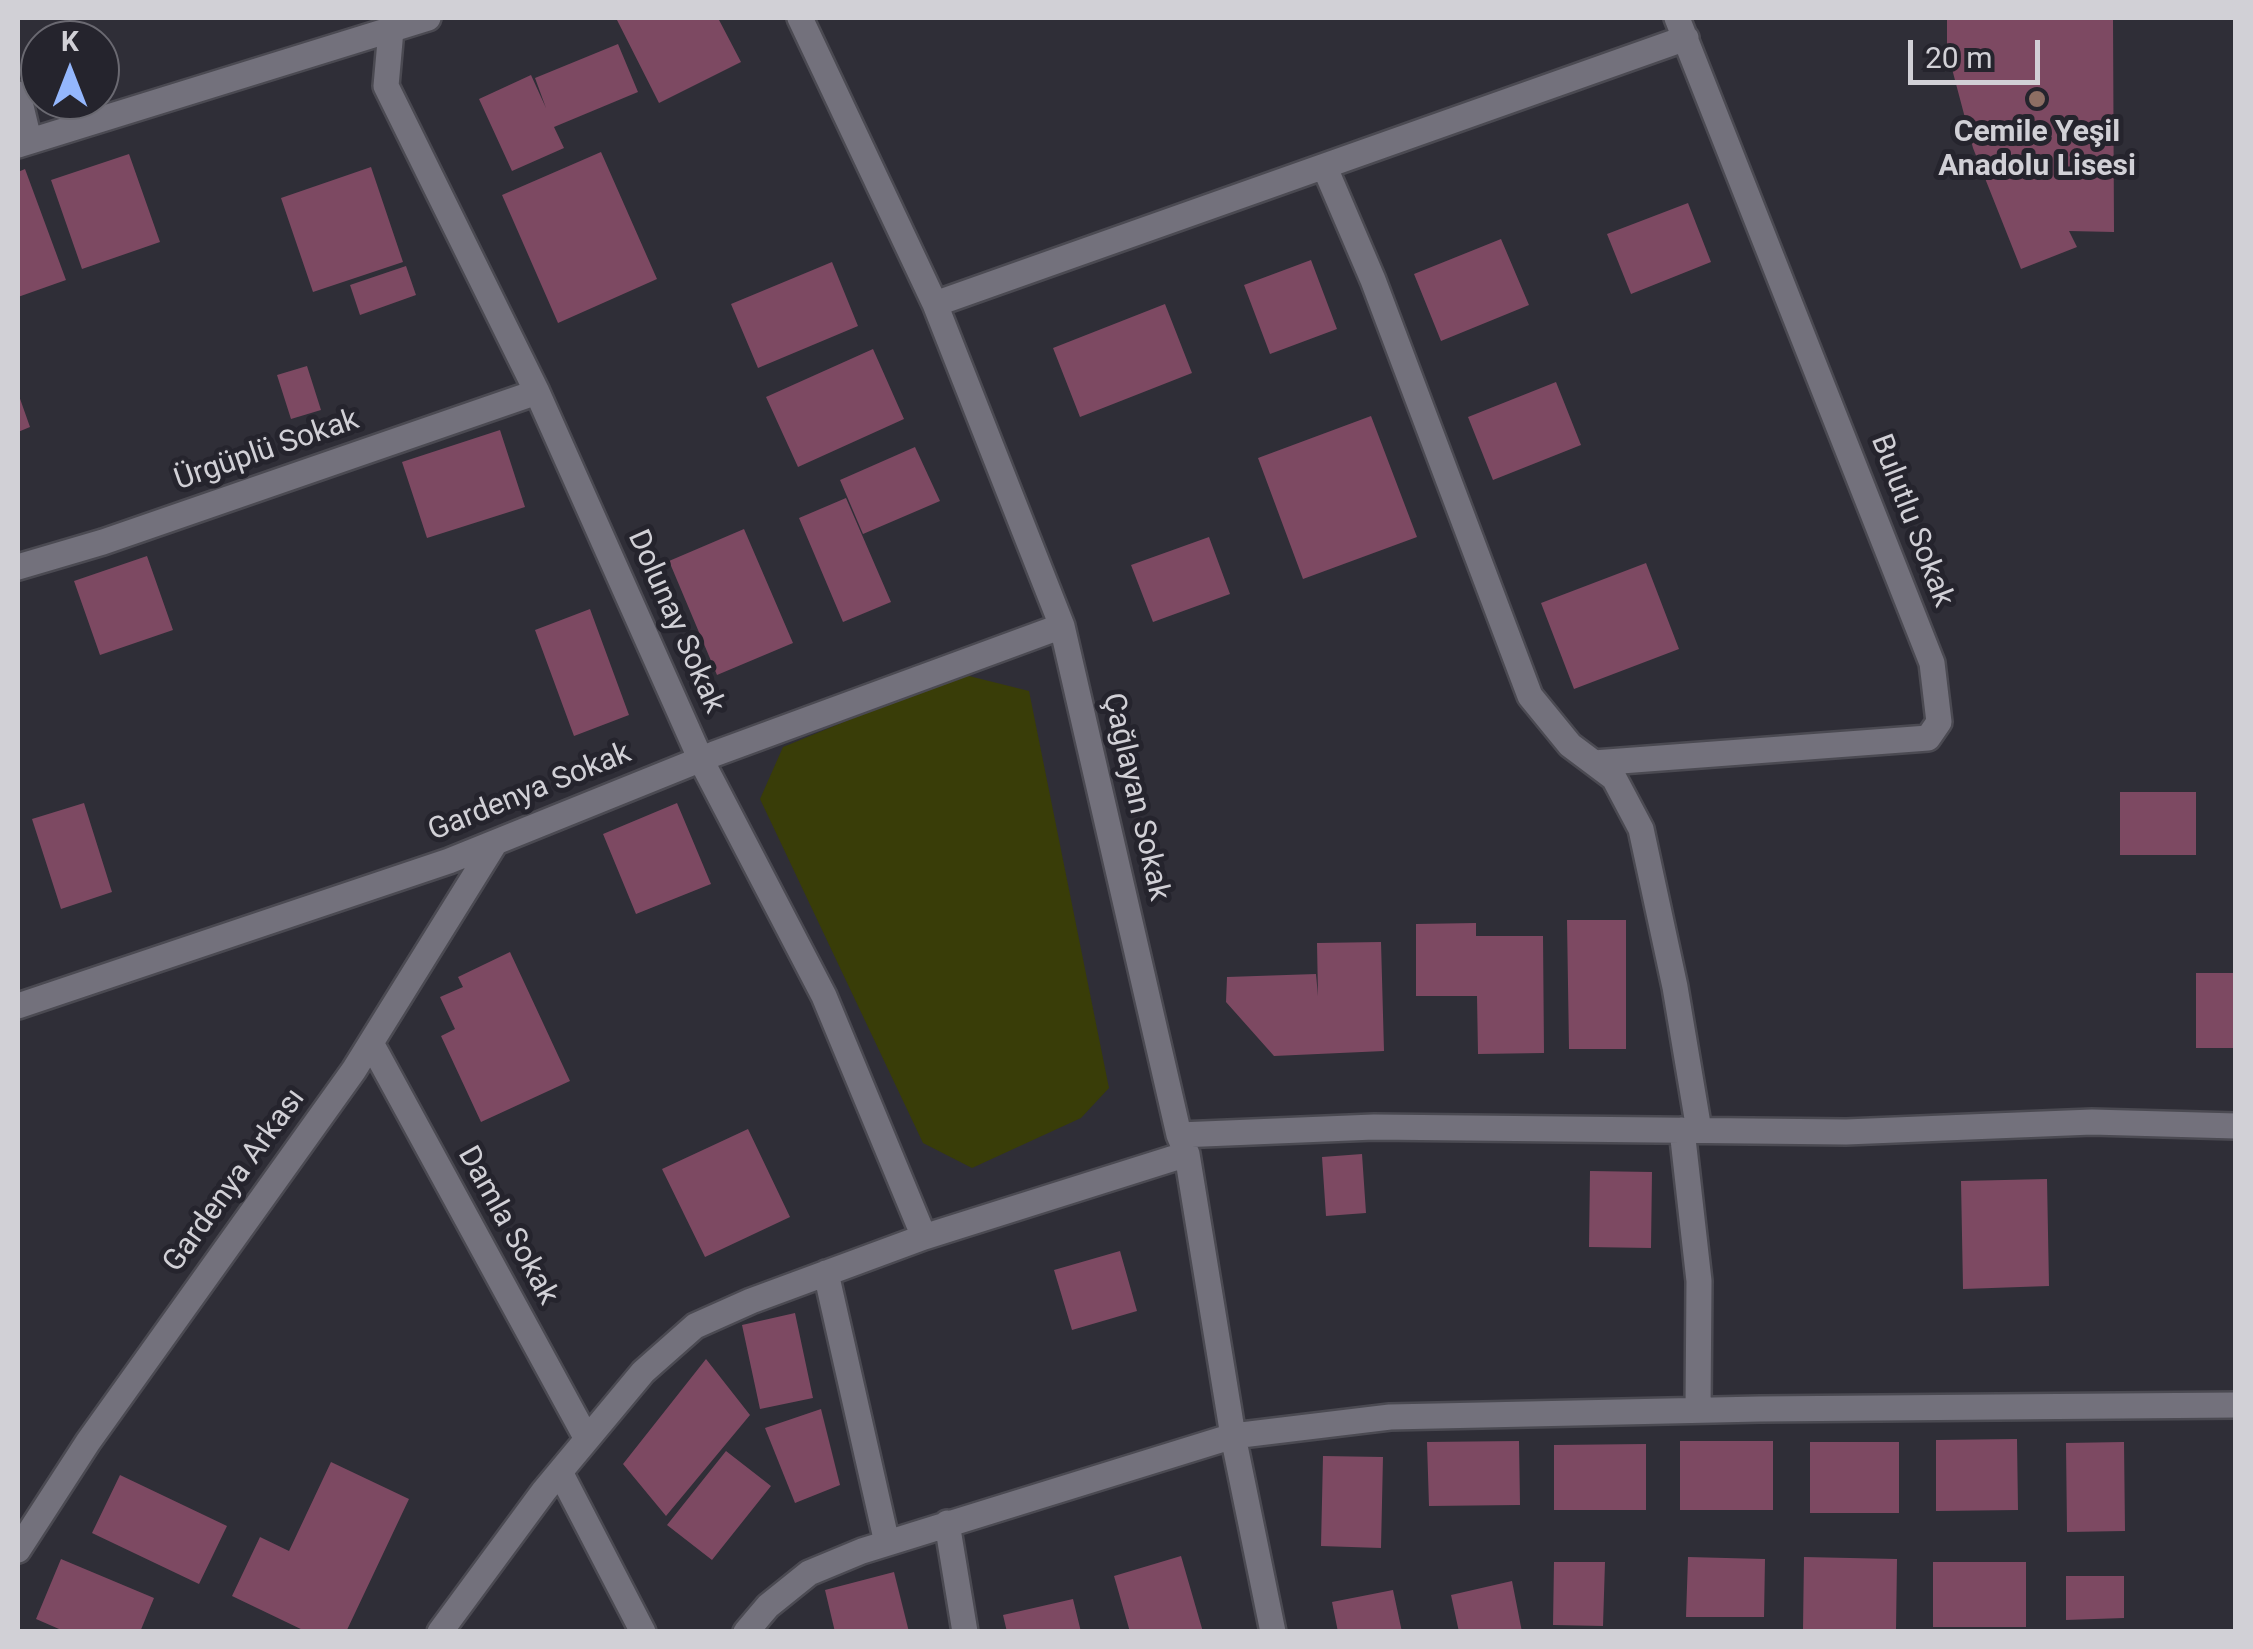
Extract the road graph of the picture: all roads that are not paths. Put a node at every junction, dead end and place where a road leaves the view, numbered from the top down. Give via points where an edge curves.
1 (428, 18) edge
2 (800, 18) edge
3 (1682, 28) edge
4 (391, 30) junction
5 (18, 94) edge
6 (23, 143) edge
7 (1325, 168) junction
8 (935, 304) junction
9 (537, 392) junction
10 (18, 567) edge
11 (1062, 626) junction
12 (701, 760) junction
13 (1594, 763) junction
14 (495, 843) junction
15 (18, 1006) edge
16 (371, 1043) junction
17 (2236, 1126) edge
18 (1691, 1130) junction
19 (1183, 1144) junction
20 (924, 1237) junction
21 (826, 1273) junction
22 (2236, 1404) edge
23 (1698, 1410) junction
24 (1233, 1436) junction
25 (587, 1440) junction
26 (560, 1472) junction
27 (947, 1523) junction
28 (887, 1543) junction
29 (18, 1550) edge
30 (440, 1632) edge
31 (644, 1632) edge
32 (746, 1632) edge
33 (965, 1632) edge
34 (1273, 1632) edge

1 - 4 street
2 - 8 street, Çağlayan Sokak
3 - 7 street
3 - 13 street, Bulutlu Sokak via 1932,663 1939,722 1928,738
4 - 6 street
4 - 9 street, Dolunay Sokak via 386,86
5 - 6 street
7 - 8 street
7 - 13 street via 1530,696
8 - 11 street, Çağlayan Sokak
9 - 10 street, Ürgüplü Sokak
9 - 12 street, Dolunay Sokak
11 - 12 street, Gardenya Sokak
11 - 19 street, Çağlayan Sokak
12 - 14 street, Gardenya Sokak
12 - 20 street, Dolunay Sokak via 824,996
13 - 18 street via 1614,778 1641,829 1676,987
14 - 15 street, Gardenya Sokak
14 - 16 street, Gardenya Arkası
16 - 25 street, Damla Sokak
16 - 29 street, Gardenya Arkası
17 - 18 street via 2092,1122 1846,1132
18 - 19 street via 1374,1128
18 - 23 street
19 - 20 street
19 - 24 street, Çağlayan Sokak
20 - 21 street
21 - 25 street via 695,1326 643,1372
21 - 28 street
22 - 23 street
23 - 24 street via 1390,1418
24 - 27 street
24 - 34 street, Çağlayan Sokak
25 - 26 street
26 - 30 street
26 - 31 street
27 - 28 street
27 - 33 street
28 - 32 street via 808,1573

